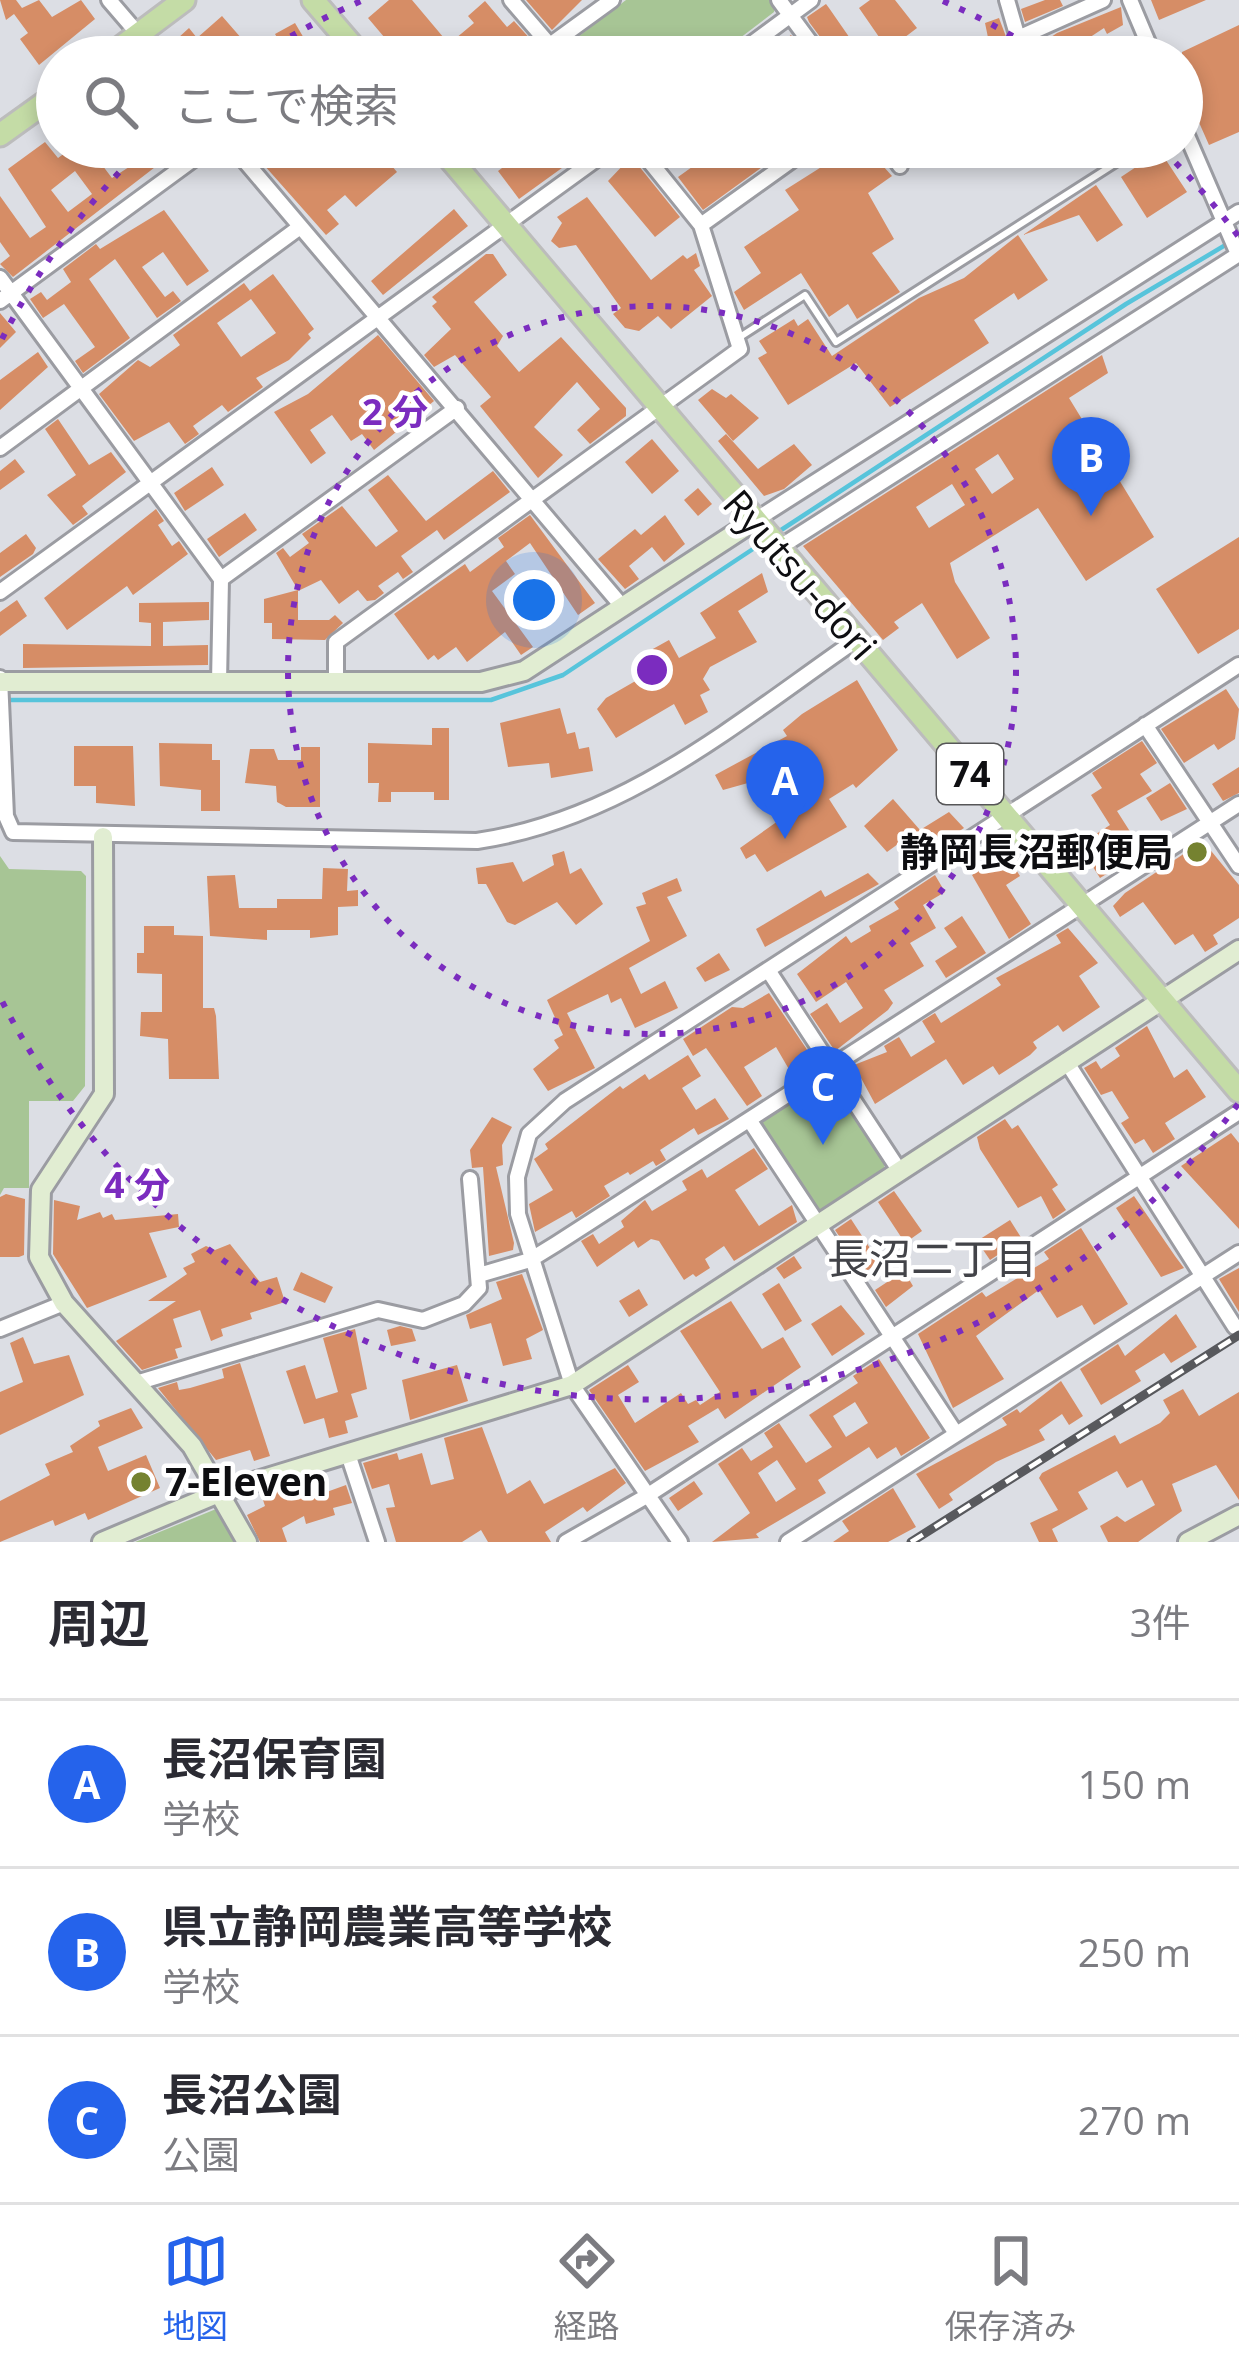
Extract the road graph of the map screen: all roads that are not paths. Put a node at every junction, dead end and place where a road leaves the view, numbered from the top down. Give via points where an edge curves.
1 (109, 0) edge
2 (184, 0) edge
3 (313, 0) edge
4 (511, 0) edge
5 (612, 0) edge
6 (779, 0) edge
7 (812, 0) edge
8 (1007, 0) edge
9 (1103, 0) edge
10 (1130, 0) edge
11 (790, 15) junction
12 (140, 34) junction
13 (137, 36) edge
14 (344, 36) edge
15 (542, 36) edge
16 (572, 36) edge
17 (762, 36) edge
18 (806, 36) edge
19 (1017, 36) edge
20 (1022, 36) edge
21 (1145, 36) edge
22 (36, 109) edge
23 (0, 136) edge
24 (181, 168) edge
25 (251, 168) edge
26 (458, 168) edge
27 (585, 168) edge
28 (655, 168) edge
29 (781, 168) edge
30 (1108, 168) edge
31 (1200, 168) edge
32 (1239, 212) edge
33 (1222, 220) junction
34 (508, 225) junction
35 (701, 225) junction
36 (300, 226) junction
37 (1239, 254) edge
38 (0, 278) edge
39 (6, 297) edge
40 (378, 318) junction
41 (737, 339) junction
42 (81, 388) junction
43 (457, 408) junction
44 (657, 408) junction
45 (0, 448) edge
46 (150, 483) junction
47 (532, 500) junction
48 (757, 525) junction
49 (777, 549) junction
50 (221, 579) junction
51 (0, 592) edge
52 (622, 605) junction
53 (856, 640) junction
54 (1239, 665) edge
55 (220, 682) junction
56 (1, 683) edge
57 (336, 683) junction
58 (1145, 725) junction
59 (1239, 804) edge
60 (1005, 815) junction
61 (1211, 823) junction
62 (103, 837) junction
63 (1239, 866) edge
64 (1083, 904) junction
65 (1239, 950) edge
66 (768, 970) junction
67 (1164, 1000) junction
68 (1066, 1061) junction
69 (832, 1065) junction
70 (1239, 1090) edge
71 (1239, 1112) edge
72 (750, 1121) junction
73 (899, 1170) junction
74 (1141, 1177) junction
75 (470, 1179) dead end
76 (819, 1222) junction
77 (1239, 1253) edge
78 (530, 1260) junction
79 (479, 1275) junction
80 (1201, 1276) junction
81 (64, 1303) junction
82 (0, 1329) edge
83 (1237, 1330) edge
84 (893, 1337) junction
85 (136, 1383) junction
86 (572, 1385) junction
87 (955, 1432) junction
88 (347, 1454) junction
89 (221, 1492) junction
90 (645, 1497) junction
91 (1239, 1515) edge
92 (102, 1542) edge
93 (247, 1542) edge
94 (377, 1542) edge
95 (566, 1542) edge
96 (680, 1542) edge
97 (788, 1542) edge
98 (1188, 1542) edge

1 - 12 street
2 - 12 main road
3 - 14 main road
4 - 15 street
5 - 16 street
6 - 11 street
7 - 11 street
8 - 19 street
9 - 20 street
10 - 21 street
11 - 17 street
11 - 18 street
12 - 13 main road
22 - 23 main road
24 - 39 street
25 - 36 street
26 - 34 main road, Ryutsu-dori / 74
27 - 34 street
28 - 35 street
29 - 35 street
30 - 41 lane via 836,342 806,295
31 - 33 street
32 - 33 street
33 - 37 street
33 - 48 street
34 - 40 street
34 - 44 main road, Ryutsu-dori / 74
35 - 41 street
36 - 40 street
36 - 42 street
37 - 49 street
38 - 39 street
39 - 42 street
40 - 43 street
40 - 46 street
41 - 44 street via 740,349
42 - 45 street
42 - 46 street
43 - 47 street
43 - 50 street
44 - 47 street
44 - 48 main road, Ryutsu-dori / 74
46 - 50 street
46 - 51 street
47 - 52 street
47 - 57 street via 336,642
48 - 49 main road, Ryutsu-dori / 74
48 - 52 street
49 - 53 main road, Ryutsu-dori / 74
50 - 55 street
52 - 57 street via 524,671 482,682
53 - 60 main road, Ryutsu-dori / 74
53 - 62 street via 641,789 522,835 477,842
54 - 58 street
55 - 56 street
55 - 57 street
56 - 62 street via 6,816 14,832
58 - 60 street
58 - 61 street
59 - 61 street
60 - 64 main road, Ryutsu-dori / 74
60 - 66 street
61 - 63 street
61 - 64 street
62 - 81 street via 104,1094 48,1173 38,1211 39,1257
64 - 67 main road, Ryutsu-dori / 74
64 - 69 street
65 - 67 street
66 - 69 street
66 - 78 street via 543,1117 529,1134 517,1178
67 - 68 street
67 - 70 main road, 74
68 - 73 street
68 - 74 street
69 - 72 street
69 - 73 street
71 - 74 street
72 - 76 street
72 - 78 street
73 - 76 street
74 - 80 street
74 - 84 street
75 - 79 street
76 - 84 street
76 - 86 street
77 - 80 street
78 - 79 street
78 - 86 street
79 - 85 street via 475,1295 423,1320 378,1310
80 - 83 street
80 - 87 street
81 - 82 street
81 - 85 street
84 - 87 street
84 - 90 street
85 - 89 street
86 - 88 street
86 - 90 street
87 - 97 street
88 - 89 street
88 - 94 street
89 - 92 street
89 - 93 street
90 - 95 street
90 - 96 street
91 - 98 street

